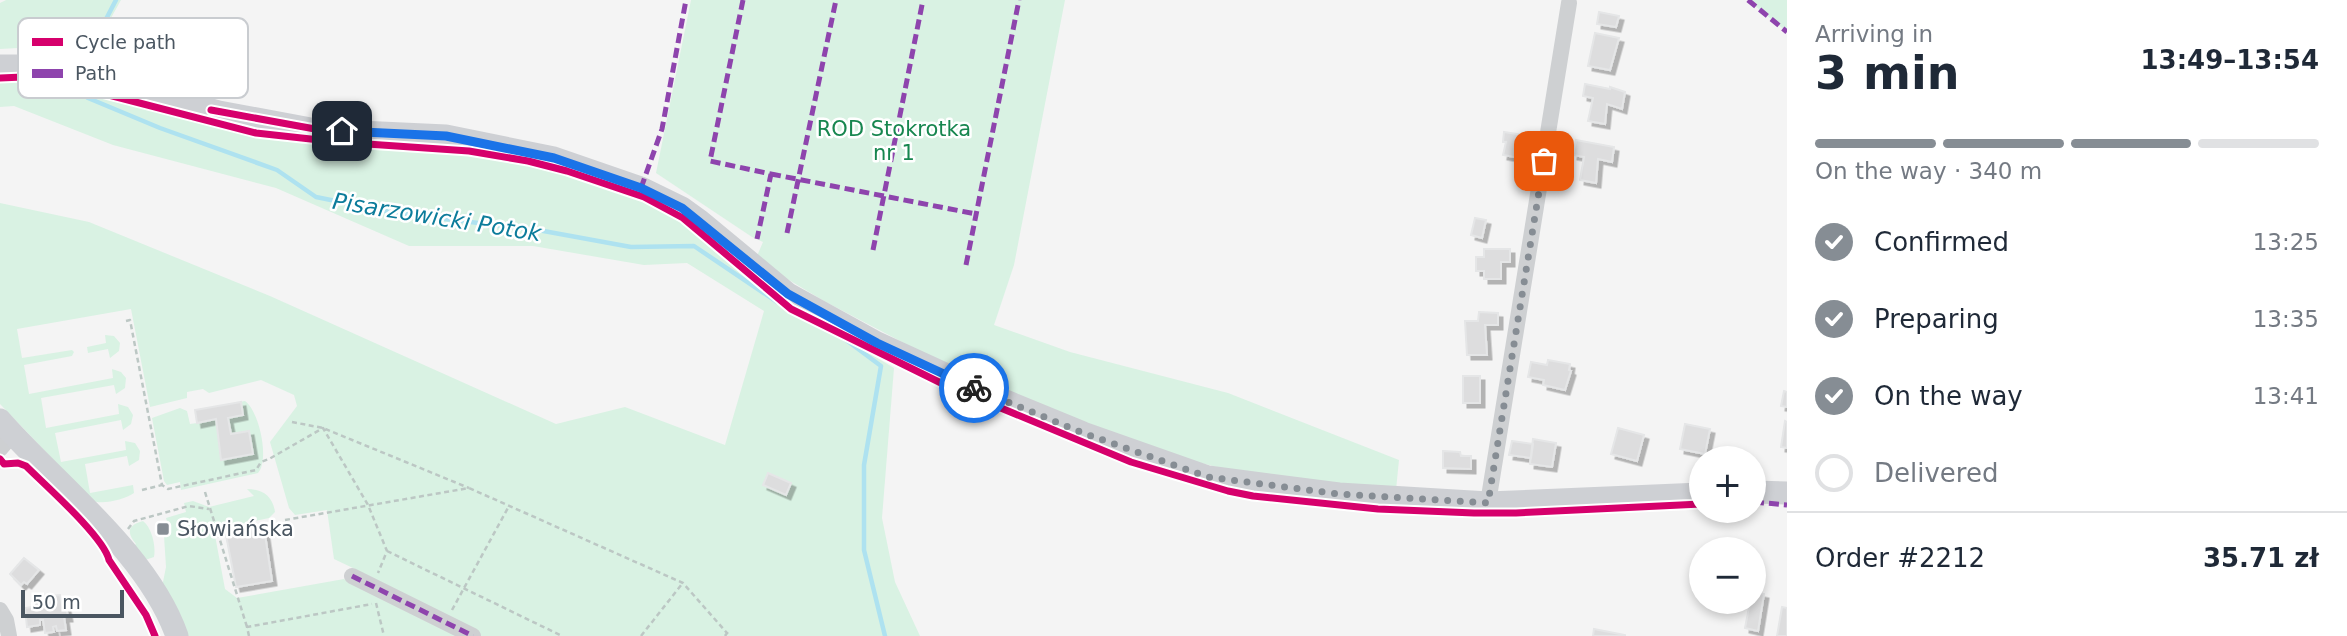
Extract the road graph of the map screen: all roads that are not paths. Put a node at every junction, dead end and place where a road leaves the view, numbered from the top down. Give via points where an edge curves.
1 (1569, 3) dead end
2 (0, 65) edge
3 (18, 66) edge
4 (168, 98) edge
5 (4, 434) edge
6 (1766, 492) edge
7 (1787, 493) edge
8 (1689, 495) edge
9 (1488, 503) junction
10 (352, 576) dead end
11 (0, 610) edge
12 (9, 636) edge
13 (177, 636) edge
14 (473, 636) edge

1 - 9 street
2 - 3 street
4 - 9 street via 316,130 446,136 554,158 641,188 682,208 788,294 877,343 1094,437 1208,477 1339,494
5 - 13 street via 105,529 142,572
6 - 7 street
8 - 9 street
10 - 14 street
11 - 12 street

